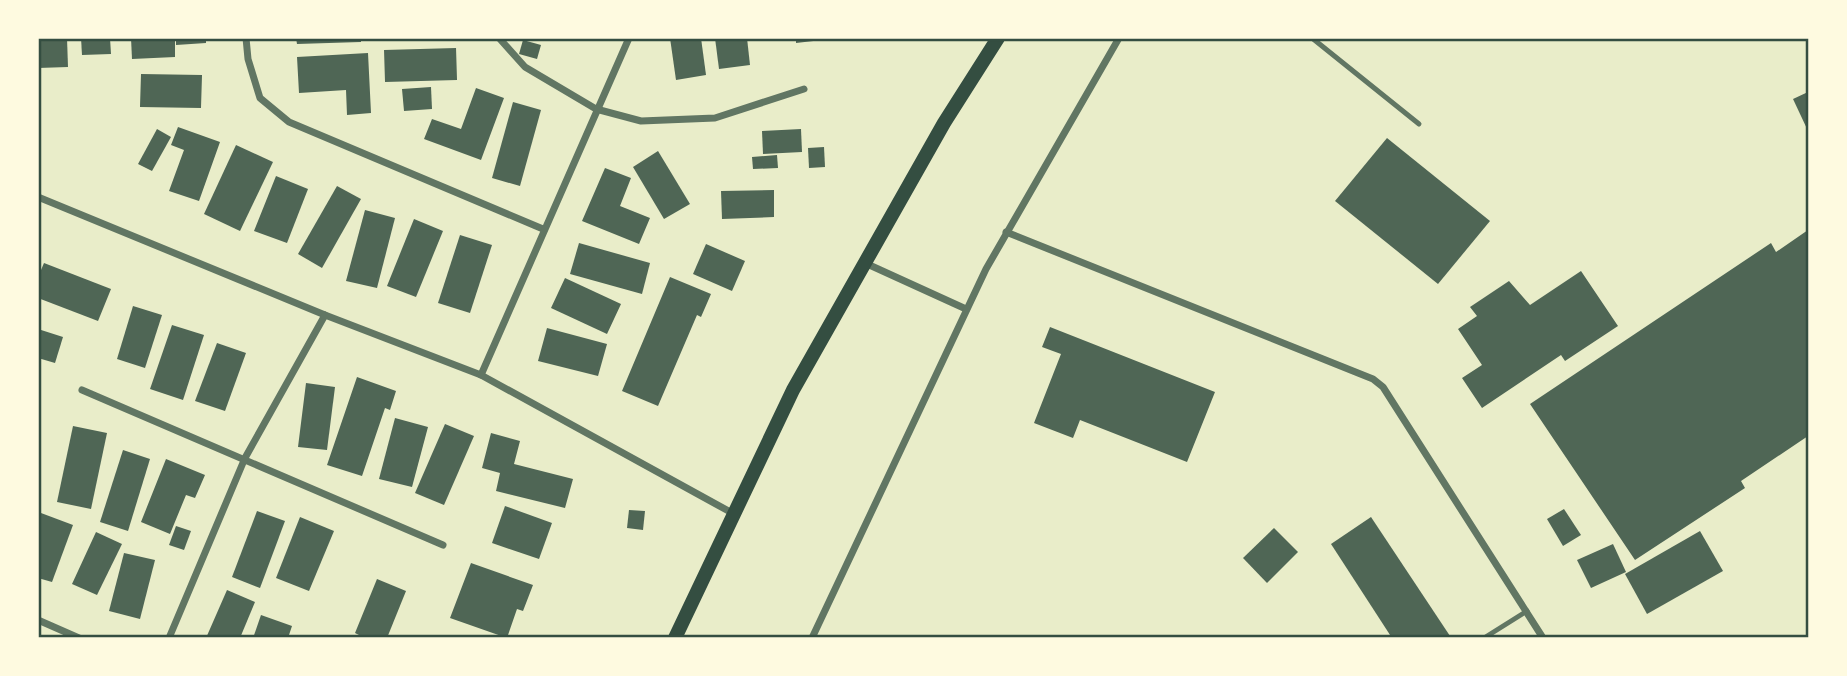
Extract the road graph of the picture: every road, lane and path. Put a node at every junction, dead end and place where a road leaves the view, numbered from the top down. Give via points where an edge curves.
1 (246, 38) edge
2 (499, 38) edge
3 (629, 38) edge
4 (998, 38) edge
5 (1119, 38) edge
6 (1312, 38) edge
7 (804, 89) dead end
8 (596, 109) junction
9 (1419, 124) dead end
10 (38, 197) edge
11 (543, 229) junction
12 (1006, 232) junction
13 (865, 263) junction
14 (966, 309) junction
15 (325, 315) junction
16 (481, 375) junction
17 (82, 390) dead end
18 (245, 458) junction
19 (735, 514) junction
20 (443, 545) dead end
21 (1527, 611) junction
22 (38, 620) edge
23 (79, 638) edge
24 (169, 638) edge
25 (675, 638) edge
26 (811, 638) edge
27 (1484, 638) edge
28 (1543, 638) edge

1 - 11 street via 260,99 289,122
2 - 8 street via 525,68
3 - 8 street
4 - 13 main road
5 - 12 street
6 - 9 lane
7 - 8 street via 715,118 641,121
8 - 11 street
10 - 15 street
11 - 16 street
12 - 14 street
12 - 21 street via 1373,379 1383,387
13 - 14 street
13 - 19 main road via 793,390
14 - 26 street
15 - 16 street
15 - 18 street
16 - 19 street
17 - 18 street
18 - 20 street
18 - 24 street
19 - 25 main road
21 - 27 lane
21 - 28 street
22 - 23 street

